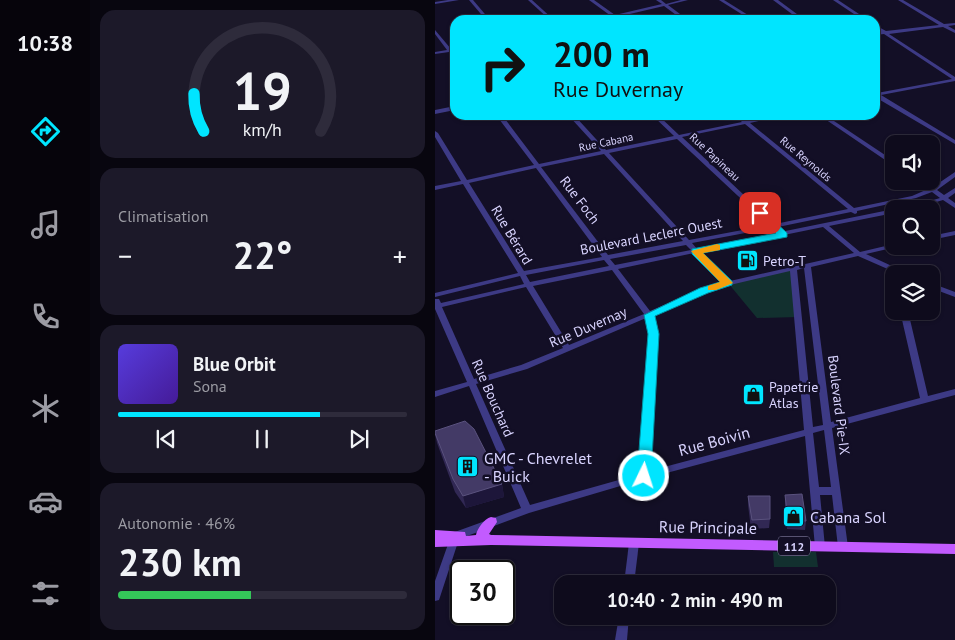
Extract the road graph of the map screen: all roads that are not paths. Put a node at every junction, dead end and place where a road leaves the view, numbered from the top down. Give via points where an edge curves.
1 (457, 0) edge
2 (471, 0) edge
3 (530, 0) edge
4 (591, 0) edge
5 (658, 0) edge
6 (686, 0) edge
7 (721, 0) edge
8 (788, 0) edge
9 (835, 0) edge
10 (900, 0) edge
11 (777, 1) edge
12 (435, 3) edge
13 (664, 5) junction
14 (484, 15) edge
15 (546, 15) edge
16 (613, 15) edge
17 (619, 15) edge
18 (679, 15) edge
19 (746, 15) edge
20 (796, 15) edge
21 (858, 15) edge
22 (955, 24) edge
23 (943, 25) junction
24 (880, 30) edge
25 (435, 31) edge
26 (955, 32) edge
27 (885, 33) junction
28 (880, 34) edge
29 (450, 47) edge
30 (450, 50) edge
31 (435, 53) edge
32 (955, 80) edge
33 (880, 93) edge
34 (880, 96) edge
35 (450, 109) edge
36 (435, 112) edge
37 (503, 120) edge
38 (575, 120) edge
39 (660, 120) edge
40 (743, 120) edge
41 (756, 120) edge
42 (829, 120) edge
43 (746, 122) junction
44 (435, 132) edge
45 (679, 137) junction
46 (955, 142) edge
47 (604, 153) junction
48 (885, 158) edge
49 (538, 166) junction
50 (955, 174) edge
51 (465, 182) junction
52 (940, 185) edge
53 (435, 188) edge
54 (932, 190) edge
55 (935, 190) edge
56 (955, 190) edge
57 (955, 196) edge
58 (945, 198) junction
59 (938, 200) edge
60 (955, 206) edge
61 (853, 210) junction
62 (885, 213) edge
63 (815, 218) junction
64 (862, 219) junction
65 (774, 226) junction
66 (826, 227) junction
67 (955, 233) edge
68 (783, 235) junction
69 (940, 236) edge
70 (687, 242) junction
71 (885, 248) edge
72 (696, 251) junction
73 (859, 254) junction
74 (606, 257) junction
75 (807, 265) junction
76 (885, 267) edge
77 (613, 268) junction
78 (793, 269) junction
79 (521, 274) junction
80 (728, 283) junction
81 (527, 285) junction
82 (940, 289) edge
83 (955, 295) edge
84 (435, 296) edge
85 (436, 306) edge
86 (797, 310) junction
87 (813, 310) junction
88 (649, 315) junction
89 (906, 320) edge
90 (800, 338) junction
91 (817, 339) junction
92 (568, 349) junction
93 (804, 378) junction
94 (822, 378) junction
95 (472, 383) junction
96 (955, 392) edge
97 (435, 394) edge
98 (925, 400) junction
99 (828, 426) junction
100 (809, 431) junction
101 (644, 476) junction
102 (815, 490) junction
103 (836, 491) junction
104 (527, 510) junction
105 (491, 522) junction
106 (435, 535) edge
107 (453, 539) junction
108 (491, 540) junction
109 (435, 542) edge
110 (634, 543) junction
111 (820, 547) junction
112 (843, 547) junction
113 (955, 549) edge
114 (630, 575) edge
115 (435, 598) edge
116 (623, 625) edge
117 (621, 640) edge

1 - 12 street
2 - 14 street
3 - 15 street
4 - 16 street
5 - 13 street
6 - 13 street
7 - 19 street
8 - 11 street
9 - 21 street
10 - 23 street
11 - 20 street
13 - 17 street
13 - 18 street
22 - 23 street
23 - 26 street
23 - 27 street
24 - 27 street
25 - 29 street
27 - 28 street
27 - 32 street
30 - 31 street
32 - 33 street
34 - 46 street
35 - 36 street
37 - 49 street, Rue Foch
38 - 47 street
39 - 45 street, Rue Papineau
40 - 43 street, Rue Reynolds
41 - 43 street, Rue Cabana
42 - 48 street
43 - 45 street, Rue Cabana
43 - 61 street, Rue Reynolds
44 - 51 street, Rue Bérard
45 - 47 street, Rue Cabana
45 - 65 street, Rue Papineau
47 - 49 street, Rue Cabana
47 - 70 street
49 - 51 street, Rue Cabana
49 - 74 street, Rue Foch
50 - 52 street, Boulevard Leclerc Ouest
51 - 53 street, Rue Cabana
51 - 79 street, Rue Bérard
54 - 61 street, Boulevard Leclerc Ouest
55 - 58 street
56 - 58 street
57 - 58 street
58 - 59 street
58 - 60 street
61 - 63 street, Boulevard Leclerc Ouest
61 - 64 street, Rue Reynolds
62 - 64 street, Boulevard Leclerc Ouest
63 - 65 street, Boulevard Leclerc Ouest
63 - 66 street
64 - 66 street, Boulevard Leclerc Ouest
65 - 68 street, Rue Papineau
65 - 70 street, Boulevard Leclerc Ouest
66 - 68 street, Boulevard Leclerc Ouest
66 - 73 street
67 - 69 street
68 - 72 street, Boulevard Leclerc Ouest
70 - 72 street
70 - 74 street, Boulevard Leclerc Ouest
71 - 73 street, Rue Duvernay
72 - 77 street, Boulevard Leclerc Ouest
72 - 80 street
73 - 75 street, Rue Duvernay
73 - 76 street
74 - 77 street, Rue Foch
74 - 79 street, Boulevard Leclerc Ouest
75 - 78 street, Rue Duvernay
75 - 87 street, Boulevard Pie-IX
77 - 81 street, Boulevard Leclerc Ouest
77 - 88 street, Rue Foch
78 - 80 street, Rue Duvernay
78 - 86 street
79 - 81 street, Rue Bérard
79 - 84 street, Boulevard Leclerc Ouest
80 - 88 street, Rue Duvernay
81 - 85 street, Boulevard Leclerc Ouest
81 - 92 street, Rue Bérard
82 - 83 street
84 - 85 street, Rue Bouchard
85 - 95 street, Rue Bouchard
86 - 87 street
86 - 90 street
87 - 91 street, Boulevard Pie-IX
88 - 92 street, Rue Duvernay
88 - 101 street, Rue Foch via 654,334
89 - 98 street
90 - 91 street
90 - 93 street
91 - 94 street, Boulevard Pie-IX
92 - 95 street, Rue Duvernay
93 - 94 street
93 - 100 street
94 - 99 street, Boulevard Pie-IX
95 - 97 street, Rue Duvernay
95 - 104 street, Rue Bouchard
96 - 98 street, Rue Boivin
98 - 99 street, Rue Boivin
99 - 100 street, Rue Boivin
99 - 103 street, Boulevard Pie-IX
100 - 101 street, Rue Boivin
100 - 102 street
101 - 104 street, Rue Boivin
102 - 103 street
102 - 111 street
103 - 112 street, Boulevard Pie-IX
104 - 105 street, Rue Boivin
105 - 107 street, Rue Boivin
105 - 108 main road via 482,534
106 - 107 main road, Rue Principale / 112
107 - 108 main road, Rue Principale / 112
107 - 109 main road, Rue Principale / 112
107 - 115 street
108 - 110 main road, Rue Principale / 112
110 - 111 main road, Rue Principale / 112
110 - 114 street
111 - 112 main road, Rue Principale / 112
112 - 113 main road, Rue Principale / 112
116 - 117 street

